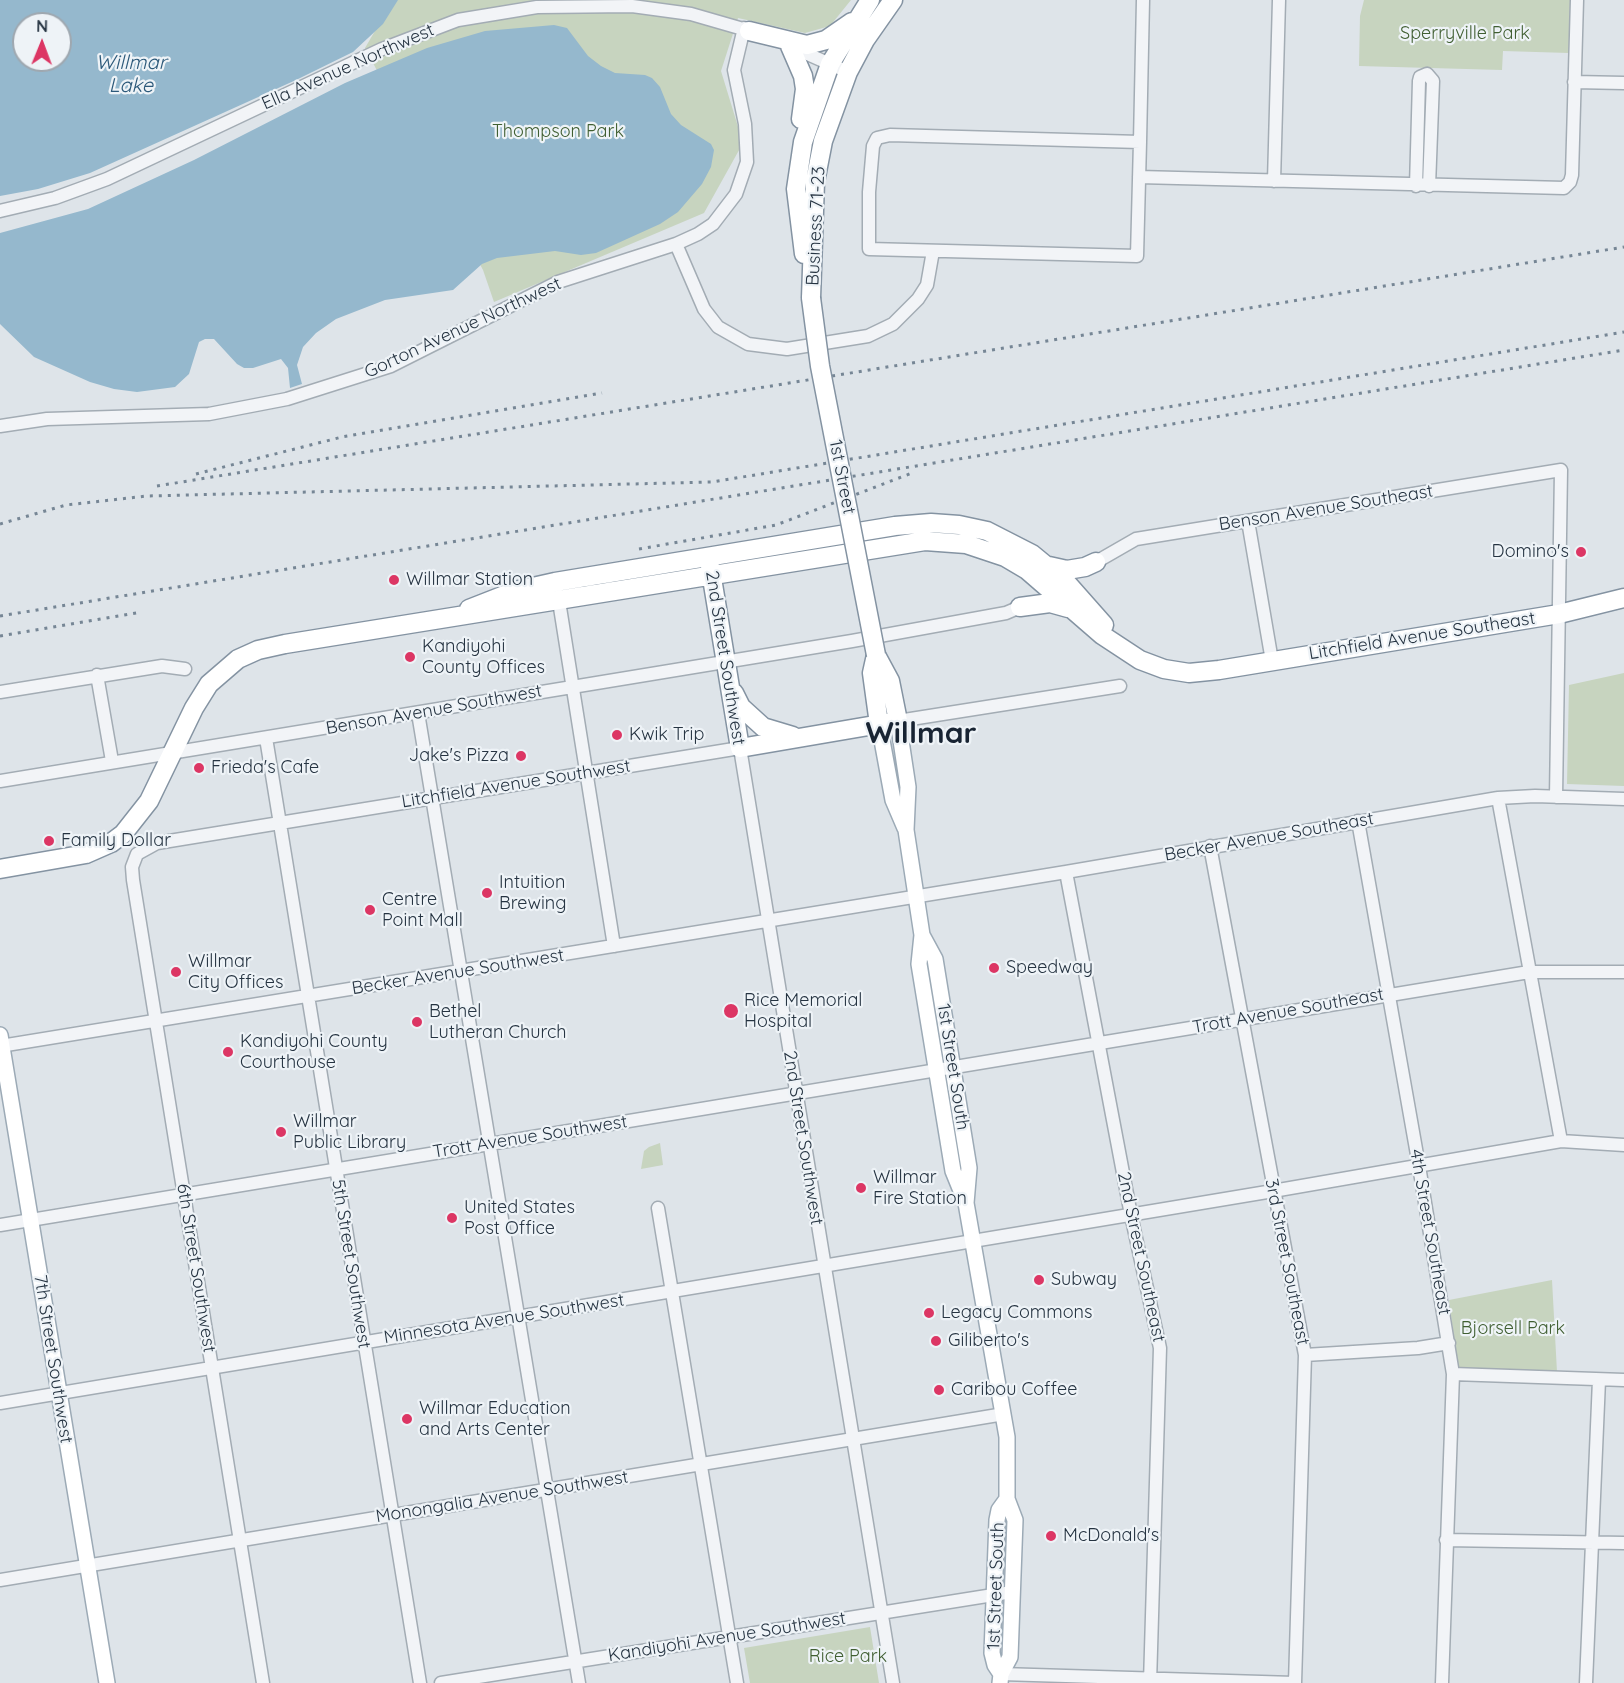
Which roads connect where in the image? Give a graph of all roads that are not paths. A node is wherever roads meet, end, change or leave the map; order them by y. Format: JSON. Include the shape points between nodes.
{"nodes":[{"id":1,"x":870,"y":0,"type":"edge"},
{"id":2,"x":893,"y":0,"type":"edge"},
{"id":3,"x":1143,"y":0,"type":"edge"},
{"id":4,"x":1279,"y":0,"type":"edge"},
{"id":5,"x":1577,"y":0,"type":"edge"},
{"id":6,"x":858,"y":17,"type":"junction"},
{"id":7,"x":747,"y":29,"type":"junction"},
{"id":8,"x":790,"y":46,"type":"junction"},
{"id":9,"x":830,"y":64,"type":"junction"},
{"id":10,"x":848,"y":72,"type":"junction"},
{"id":11,"x":1574,"y":82,"type":"junction"},
{"id":12,"x":1624,"y":83,"type":"edge"},
{"id":13,"x":1140,"y":142,"type":"junction"},
{"id":14,"x":1139,"y":177,"type":"junction"},
{"id":15,"x":1274,"y":181,"type":"junction"},
{"id":16,"x":1416,"y":186,"type":"junction"},
{"id":17,"x":1429,"y":186,"type":"junction"},
{"id":18,"x":796,"y":189,"type":"junction"},
{"id":19,"x":0,"y":211,"type":"edge"},
{"id":20,"x":676,"y":244,"type":"junction"},
{"id":21,"x":933,"y":251,"type":"junction"},
{"id":22,"x":811,"y":298,"type":"junction"},
{"id":23,"x":0,"y":426,"type":"edge"},
{"id":24,"x":1248,"y":521,"type":"junction"},
{"id":25,"x":709,"y":557,"type":"junction"},
{"id":26,"x":1096,"y":562,"type":"joint"},
{"id":27,"x":1046,"y":564,"type":"junction"},
{"id":28,"x":1027,"y":570,"type":"junction"},
{"id":29,"x":712,"y":576,"type":"junction"},
{"id":30,"x":555,"y":582,"type":"junction"},
{"id":31,"x":1624,"y":598,"type":"edge"},
{"id":32,"x":559,"y":601,"type":"junction"},
{"id":33,"x":1020,"y":607,"type":"junction"},
{"id":34,"x":1071,"y":609,"type":"junction"},
{"id":35,"x":1559,"y":614,"type":"junction"},
{"id":36,"x":440,"y":619,"type":"junction"},
{"id":37,"x":872,"y":647,"type":"junction"},
{"id":38,"x":1127,"y":651,"type":"junction"},
{"id":39,"x":1272,"y":661,"type":"junction"},
{"id":40,"x":727,"y":667,"type":"junction"},
{"id":41,"x":185,"y":669,"type":"dead end"},
{"id":42,"x":97,"y":675,"type":"junction"},
{"id":43,"x":1120,"y":686,"type":"dead end"},
{"id":44,"x":572,"y":687,"type":"junction"},
{"id":45,"x":0,"y":692,"type":"edge"},
{"id":46,"x":418,"y":713,"type":"junction"},
{"id":47,"x":898,"y":721,"type":"junction"},
{"id":48,"x":879,"y":724,"type":"junction"},
{"id":49,"x":810,"y":737,"type":"junction"},
{"id":50,"x":266,"y":738,"type":"junction"},
{"id":51,"x":740,"y":748,"type":"junction"},
{"id":52,"x":173,"y":752,"type":"junction"},
{"id":53,"x":112,"y":761,"type":"junction"},
{"id":54,"x":587,"y":773,"type":"junction"},
{"id":55,"x":0,"y":781,"type":"edge"},
{"id":56,"x":432,"y":797,"type":"junction"},
{"id":57,"x":1556,"y":797,"type":"junction"},
{"id":58,"x":1498,"y":798,"type":"junction"},
{"id":59,"x":1624,"y":799,"type":"edge"},
{"id":60,"x":1358,"y":821,"type":"junction"},
{"id":61,"x":279,"y":823,"type":"junction"},
{"id":62,"x":906,"y":830,"type":"junction"},
{"id":63,"x":1210,"y":846,"type":"junction"},
{"id":64,"x":137,"y":854,"type":"joint"},
{"id":65,"x":0,"y":869,"type":"edge"},
{"id":66,"x":1066,"y":872,"type":"junction"},
{"id":67,"x":915,"y":896,"type":"junction"},
{"id":68,"x":766,"y":920,"type":"junction"},
{"id":69,"x":922,"y":935,"type":"junction"},
{"id":70,"x":614,"y":946,"type":"junction"},
{"id":71,"x":461,"y":971,"type":"junction"},
{"id":72,"x":1529,"y":972,"type":"junction"},
{"id":73,"x":1624,"y":972,"type":"edge"},
{"id":74,"x":1387,"y":994,"type":"junction"},
{"id":75,"x":307,"y":997,"type":"junction"},
{"id":76,"x":1242,"y":1018,"type":"junction"},
{"id":77,"x":155,"y":1021,"type":"junction"},
{"id":78,"x":1,"y":1042,"type":"edge"},
{"id":79,"x":1098,"y":1043,"type":"junction"},
{"id":80,"x":953,"y":1069,"type":"junction"},
{"id":81,"x":936,"y":1072,"type":"junction"},
{"id":82,"x":795,"y":1093,"type":"junction"},
{"id":83,"x":1561,"y":1141,"type":"junction"},
{"id":84,"x":489,"y":1144,"type":"junction"},
{"id":85,"x":1624,"y":1145,"type":"edge"},
{"id":86,"x":1419,"y":1166,"type":"junction"},
{"id":87,"x":336,"y":1170,"type":"junction"},
{"id":88,"x":1273,"y":1191,"type":"junction"},
{"id":89,"x":183,"y":1194,"type":"junction"},
{"id":90,"x":966,"y":1203,"type":"junction"},
{"id":91,"x":658,"y":1208,"type":"dead end"},
{"id":92,"x":1131,"y":1215,"type":"junction"},
{"id":93,"x":31,"y":1220,"type":"junction"},
{"id":94,"x":0,"y":1225,"type":"edge"},
{"id":95,"x":972,"y":1240,"type":"junction"},
{"id":96,"x":824,"y":1266,"type":"junction"},
{"id":97,"x":672,"y":1291,"type":"junction"},
{"id":98,"x":518,"y":1316,"type":"junction"},
{"id":99,"x":363,"y":1342,"type":"junction"},
{"id":100,"x":1449,"y":1343,"type":"junction"},
{"id":101,"x":1305,"y":1355,"type":"junction"},
{"id":102,"x":212,"y":1367,"type":"junction"},
{"id":103,"x":1453,"y":1374,"type":"junction"},
{"id":104,"x":1599,"y":1380,"type":"junction"},
{"id":105,"x":1624,"y":1380,"type":"edge"},
{"id":106,"x":58,"y":1393,"type":"junction"},
{"id":107,"x":0,"y":1403,"type":"edge"},
{"id":108,"x":1004,"y":1414,"type":"junction"},
{"id":109,"x":852,"y":1440,"type":"junction"},
{"id":110,"x":701,"y":1465,"type":"junction"},
{"id":111,"x":546,"y":1490,"type":"junction"},
{"id":112,"x":1007,"y":1499,"type":"junction"},
{"id":113,"x":392,"y":1515,"type":"junction"},
{"id":114,"x":239,"y":1540,"type":"junction"},
{"id":115,"x":1446,"y":1540,"type":"junction"},
{"id":116,"x":1592,"y":1543,"type":"junction"},
{"id":117,"x":1624,"y":1543,"type":"edge"},
{"id":118,"x":88,"y":1566,"type":"junction"},
{"id":119,"x":0,"y":1580,"type":"edge"},
{"id":120,"x":1012,"y":1592,"type":"junction"},
{"id":121,"x":994,"y":1594,"type":"junction"},
{"id":122,"x":881,"y":1612,"type":"junction"},
{"id":123,"x":728,"y":1636,"type":"junction"},
{"id":124,"x":575,"y":1661,"type":"junction"},
{"id":125,"x":1000,"y":1679,"type":"edge"},
{"id":126,"x":1151,"y":1680,"type":"edge"},
{"id":127,"x":106,"y":1683,"type":"edge"},
{"id":128,"x":263,"y":1683,"type":"edge"},
{"id":129,"x":420,"y":1683,"type":"edge"},
{"id":130,"x":441,"y":1683,"type":"edge"},
{"id":131,"x":579,"y":1683,"type":"edge"},
{"id":132,"x":737,"y":1683,"type":"edge"},
{"id":133,"x":892,"y":1683,"type":"edge"},
{"id":134,"x":1294,"y":1683,"type":"edge"},
{"id":135,"x":1442,"y":1683,"type":"edge"},
{"id":136,"x":1586,"y":1683,"type":"edge"}],
"edges":[{"from":1,"to":6,"type":"highway","name":"Business 71-23"},
{"from":2,"to":10,"type":"highway","name":"Business 71-23"},
{"from":3,"to":13,"type":"street"},
{"from":4,"to":15,"type":"street"},
{"from":5,"to":11,"type":"street"},
{"from":6,"to":7,"type":"highway","via":[[816,44],[796,44]]},
{"from":6,"to":9,"type":"highway","name":"Business 71-23"},
{"from":7,"to":8,"type":"street","name":"Ella Avenue Northwest"},
{"from":7,"to":19,"type":"street","name":"Ella Avenue Northwest","via":[[672,11],[616,5],[537,7],[458,20],[382,49],[107,179],[55,198]]},
{"from":7,"to":20,"type":"street","name":"Gorton Avenue Northwest","via":[[734,70],[748,144],[742,178],[736,194],[713,224]]},
{"from":8,"to":9,"type":"street","name":"Ella Avenue Northwest"},
{"from":8,"to":18,"type":"highway","via":[[805,89]]},
{"from":9,"to":10,"type":"street","name":"Ella Avenue Northwest"},
{"from":9,"to":18,"type":"highway","name":"Business 71-23","via":[[803,142]]},
{"from":10,"to":22,"type":"highway","name":"Business 71-23","via":[[823,141],[815,182]]},
{"from":11,"to":12,"type":"street"},
{"from":11,"to":17,"type":"street","via":[[1572,175],[1564,188]]},
{"from":13,"to":14,"type":"street"},
{"from":13,"to":21,"type":"street","via":[[890,135],[877,138],[868,192],[869,249]]},
{"from":14,"to":15,"type":"street"},
{"from":14,"to":21,"type":"street","via":[[1137,256]]},
{"from":15,"to":16,"type":"street"},
{"from":16,"to":17,"type":"street"},
{"from":16,"to":17,"type":"street","via":[[1419,81],[1427,74],[1433,81]]},
{"from":18,"to":22,"type":"highway","name":"Business 71-23"},
{"from":20,"to":21,"type":"street","via":[[705,309],[718,327],[748,344],[780,349],[868,336],[893,324],[927,285]]},
{"from":20,"to":23,"type":"street","name":"Gorton Avenue Northwest","via":[[558,282],[392,366],[287,399],[209,414],[47,419]]},
{"from":22,"to":37,"type":"highway","name":"1st Street","bridge":true},
{"from":24,"to":26,"type":"street","name":"Benson Avenue Southeast","via":[[1136,539]]},
{"from":24,"to":35,"type":"street","name":"Benson Avenue Southeast","via":[[1561,470]]},
{"from":24,"to":39,"type":"street"},
{"from":25,"to":27,"type":"highway","via":[[915,524],[959,525],[987,531]]},
{"from":25,"to":29,"type":"highway","name":"2nd Street Southwest"},
{"from":25,"to":30,"type":"highway"},
{"from":26,"to":27,"type":"highway","via":[[1067,570]]},
{"from":27,"to":38,"type":"highway"},
{"from":28,"to":29,"type":"highway","name":"Litchfield Avenue Southeast","via":[[992,552],[953,542],[925,541]]},
{"from":28,"to":33,"type":"highway","via":[[1034,589]]},
{"from":28,"to":34,"type":"highway","name":"Litchfield Avenue Southeast"},
{"from":29,"to":32,"type":"highway","name":"Litchfield Avenue Southeast"},
{"from":29,"to":40,"type":"highway","name":"2nd Street Southwest"},
{"from":30,"to":32,"type":"street"},
{"from":30,"to":36,"type":"highway","via":[[515,591]]},
{"from":31,"to":35,"type":"highway","name":"Litchfield Avenue Southeast"},
{"from":32,"to":36,"type":"highway","name":"Litchfield Avenue Southeast"},
{"from":32,"to":44,"type":"street"},
{"from":33,"to":34,"type":"highway","via":[[1050,603]]},
{"from":33,"to":37,"type":"street"},
{"from":34,"to":38,"type":"highway","name":"Litchfield Avenue Southeast"},
{"from":35,"to":39,"type":"highway","name":"Litchfield Avenue Southeast"},
{"from":35,"to":57,"type":"street"},
{"from":36,"to":52,"type":"highway","via":[[285,644],[248,654],[209,684]]},
{"from":37,"to":40,"type":"street","name":"Benson Avenue Southwest"},
{"from":37,"to":47,"type":"highway","name":"1st Street","via":[[890,681]]},
{"from":37,"to":48,"type":"highway","name":"1st Street"},
{"from":38,"to":39,"type":"highway","name":"Litchfield Avenue Southeast","via":[[1151,666],[1189,673]]},
{"from":40,"to":44,"type":"street","name":"Benson Avenue Southwest"},
{"from":40,"to":49,"type":"highway","via":[[741,707],[756,722],[778,733]]},
{"from":40,"to":51,"type":"highway","name":"2nd Street Southwest"},
{"from":41,"to":42,"type":"street","via":[[171,665]]},
{"from":42,"to":45,"type":"street"},
{"from":42,"to":53,"type":"street"},
{"from":43,"to":47,"type":"street"},
{"from":44,"to":46,"type":"street","name":"Benson Avenue Southwest"},
{"from":44,"to":54,"type":"street"},
{"from":46,"to":50,"type":"street","name":"Benson Avenue Southwest"},
{"from":46,"to":56,"type":"street"},
{"from":47,"to":48,"type":"highway","name":"Litchfield Avenue Southwest"},
{"from":47,"to":62,"type":"main road","name":"1st Street South","via":[[908,787]]},
{"from":48,"to":49,"type":"highway","name":"Litchfield Avenue Southwest"},
{"from":48,"to":62,"type":"main road","name":"1st Street South","via":[[892,800]]},
{"from":49,"to":51,"type":"highway","name":"Litchfield Avenue Southwest"},
{"from":50,"to":52,"type":"street","name":"Benson Avenue Southwest"},
{"from":50,"to":61,"type":"street","name":"5th Street Southwest"},
{"from":51,"to":54,"type":"street","name":"Litchfield Avenue Southwest"},
{"from":51,"to":68,"type":"street","name":"2nd Street Southwest"},
{"from":52,"to":53,"type":"street","name":"Benson Avenue Southwest"},
{"from":52,"to":65,"type":"highway","via":[[149,801],[111,843],[72,858]]},
{"from":53,"to":55,"type":"street","name":"Benson Avenue Southwest"},
{"from":54,"to":56,"type":"street","name":"Litchfield Avenue Southwest"},
{"from":54,"to":70,"type":"street"},
{"from":56,"to":61,"type":"street","name":"Litchfield Avenue Southwest"},
{"from":56,"to":71,"type":"street"},
{"from":57,"to":58,"type":"street","name":"Becker Avenue Southeast"},
{"from":57,"to":59,"type":"street","name":"Becker Avenue Southeast"},
{"from":58,"to":60,"type":"street","name":"Becker Avenue Southeast"},
{"from":58,"to":72,"type":"street"},
{"from":60,"to":63,"type":"street","name":"Becker Avenue Southeast"},
{"from":60,"to":74,"type":"street","name":"4th Street Southeast"},
{"from":61,"to":64,"type":"street","name":"Litchfield Avenue Southwest","via":[[157,843]]},
{"from":61,"to":75,"type":"street","name":"5th Street Southwest"},
{"from":62,"to":67,"type":"main road","name":"1st Street South"},
{"from":63,"to":66,"type":"street","name":"Becker Avenue Southeast"},
{"from":63,"to":76,"type":"street","name":"3rd Street Southeast"},
{"from":64,"to":77,"type":"street","name":"6th Street Southwest","via":[[132,880]]},
{"from":66,"to":67,"type":"street","name":"Becker Avenue Southeast"},
{"from":66,"to":79,"type":"street","name":"2nd Street Southeast"},
{"from":67,"to":68,"type":"street","name":"Becker Avenue Southwest"},
{"from":67,"to":69,"type":"main road","name":"1st Street South"},
{"from":68,"to":70,"type":"street","name":"Becker Avenue Southwest"},
{"from":68,"to":82,"type":"street","name":"2nd Street Southwest"},
{"from":69,"to":80,"type":"main road","name":"1st Street South","via":[[935,959]]},
{"from":69,"to":81,"type":"main road","name":"1st Street South","via":[[919,964]]},
{"from":70,"to":71,"type":"street","name":"Becker Avenue Southwest"},
{"from":71,"to":75,"type":"street","name":"Becker Avenue Southwest"},
{"from":71,"to":84,"type":"street"},
{"from":72,"to":73,"type":"street","name":"Trott Avenue Southeast"},
{"from":72,"to":74,"type":"street","name":"Trott Avenue Southeast"},
{"from":72,"to":83,"type":"street"},
{"from":74,"to":76,"type":"street","name":"Trott Avenue Southeast"},
{"from":74,"to":86,"type":"street","name":"4th Street Southeast"},
{"from":75,"to":77,"type":"street","name":"Becker Avenue Southwest"},
{"from":75,"to":87,"type":"street","name":"5th Street Southwest"},
{"from":76,"to":79,"type":"street","name":"Trott Avenue Southeast"},
{"from":76,"to":88,"type":"street","name":"3rd Street Southeast"},
{"from":77,"to":78,"type":"street","name":"Becker Avenue Southwest"},
{"from":77,"to":89,"type":"street","name":"6th Street Southwest"},
{"from":78,"to":93,"type":"main road","name":"7th Street Southwest"},
{"from":79,"to":80,"type":"street","name":"Trott Avenue Southeast"},
{"from":79,"to":92,"type":"street","name":"2nd Street Southeast"},
{"from":80,"to":81,"type":"street","name":"Trott Avenue Southwest"},
{"from":80,"to":90,"type":"main road","name":"1st Street South","via":[[969,1168]]},
{"from":81,"to":82,"type":"street","name":"Trott Avenue Southwest"},
{"from":81,"to":90,"type":"main road","name":"1st Street South","via":[[953,1171]]},
{"from":82,"to":84,"type":"street","name":"Trott Avenue Southwest"},
{"from":82,"to":96,"type":"street","name":"2nd Street Southwest"},
{"from":83,"to":85,"type":"street","name":"Minnesota Avenue Southwest"},
{"from":83,"to":86,"type":"street","name":"Minnesota Avenue Southwest"},
{"from":84,"to":87,"type":"street","name":"Trott Avenue Southwest"},
{"from":84,"to":98,"type":"street"},
{"from":86,"to":88,"type":"street","name":"Minnesota Avenue Southwest"},
{"from":86,"to":100,"type":"street","name":"4th Street Southeast"},
{"from":87,"to":89,"type":"street","name":"Trott Avenue Southwest"},
{"from":87,"to":99,"type":"street","name":"5th Street Southwest"},
{"from":88,"to":92,"type":"street","name":"Minnesota Avenue Southwest"},
{"from":88,"to":101,"type":"street","name":"3rd Street Southeast"},
{"from":89,"to":93,"type":"street","name":"Trott Avenue Southwest"},
{"from":89,"to":102,"type":"street","name":"6th Street Southwest"},
{"from":90,"to":95,"type":"main road","name":"1st Street South"},
{"from":91,"to":97,"type":"street"},
{"from":92,"to":95,"type":"street","name":"Minnesota Avenue Southwest"},
{"from":92,"to":126,"type":"street","name":"2nd Street Southeast","via":[[1160,1348]]},
{"from":93,"to":94,"type":"street","name":"Trott Avenue Southwest"},
{"from":93,"to":106,"type":"main road","name":"7th Street Southwest"},
{"from":95,"to":96,"type":"street","name":"Minnesota Avenue Southwest"},
{"from":95,"to":108,"type":"main road","name":"1st Street South"},
{"from":96,"to":97,"type":"street","name":"Minnesota Avenue Southwest"},
{"from":96,"to":109,"type":"street","name":"2nd Street Southwest"},
{"from":97,"to":98,"type":"street","name":"Minnesota Avenue Southwest"},
{"from":97,"to":110,"type":"street"},
{"from":98,"to":99,"type":"street","name":"Minnesota Avenue Southwest"},
{"from":98,"to":111,"type":"street"},
{"from":99,"to":102,"type":"street","name":"Minnesota Avenue Southwest"},
{"from":99,"to":113,"type":"street","name":"5th Street Southwest"},
{"from":100,"to":101,"type":"street"},
{"from":100,"to":103,"type":"street","name":"4th Street Southeast"},
{"from":101,"to":134,"type":"street","name":"3rd Street Southeast"},
{"from":102,"to":106,"type":"street","name":"Minnesota Avenue Southwest"},
{"from":102,"to":114,"type":"street","name":"6th Street Southwest"},
{"from":103,"to":104,"type":"street"},
{"from":103,"to":115,"type":"street","name":"4th Street Southeast"},
{"from":104,"to":105,"type":"street"},
{"from":104,"to":116,"type":"street"},
{"from":106,"to":107,"type":"street","name":"Minnesota Avenue Southwest"},
{"from":106,"to":118,"type":"main road","name":"7th Street Southwest"},
{"from":108,"to":109,"type":"street","name":"Monongalia Avenue Southwest"},
{"from":108,"to":112,"type":"main road","name":"1st Street South"},
{"from":109,"to":110,"type":"street","name":"Monongalia Avenue Southwest"},
{"from":109,"to":122,"type":"street","name":"2nd Street Southwest"},
{"from":110,"to":111,"type":"street","name":"Monongalia Avenue Southwest"},
{"from":110,"to":123,"type":"street"},
{"from":111,"to":113,"type":"street","name":"Monongalia Avenue Southwest"},
{"from":111,"to":124,"type":"street"},
{"from":112,"to":120,"type":"main road","name":"1st Street South","via":[[1015,1520]]},
{"from":112,"to":121,"type":"main road","name":"1st Street South","via":[[997,1520]]},
{"from":113,"to":114,"type":"street","name":"Monongalia Avenue Southwest"},
{"from":113,"to":129,"type":"street","name":"5th Street Southwest"},
{"from":114,"to":118,"type":"street","name":"Monongalia Avenue Southwest"},
{"from":114,"to":128,"type":"street","name":"6th Street Southwest"},
{"from":115,"to":116,"type":"street"},
{"from":115,"to":135,"type":"street","name":"4th Street Southeast"},
{"from":116,"to":117,"type":"street"},
{"from":116,"to":136,"type":"street"},
{"from":118,"to":119,"type":"street","name":"Monongalia Avenue Southwest"},
{"from":118,"to":127,"type":"main road","name":"7th Street Southwest"},
{"from":120,"to":121,"type":"street","name":"Kandiyohi Avenue Southwest"},
{"from":120,"to":125,"type":"main road","name":"1st Street South","via":[[1010,1657]]},
{"from":121,"to":122,"type":"street","name":"Kandiyohi Avenue Southwest"},
{"from":121,"to":125,"type":"main road","name":"1st Street South","via":[[992,1653]]},
{"from":122,"to":123,"type":"street","name":"Kandiyohi Avenue Southwest"},
{"from":122,"to":133,"type":"street","name":"2nd Street Southwest"},
{"from":123,"to":124,"type":"street","name":"Kandiyohi Avenue Southwest"},
{"from":123,"to":132,"type":"street"},
{"from":124,"to":130,"type":"street","name":"Kandiyohi Avenue Southwest"},
{"from":124,"to":131,"type":"street"},
{"from":125,"to":126,"type":"street"},
{"from":126,"to":134,"type":"street"}]}
